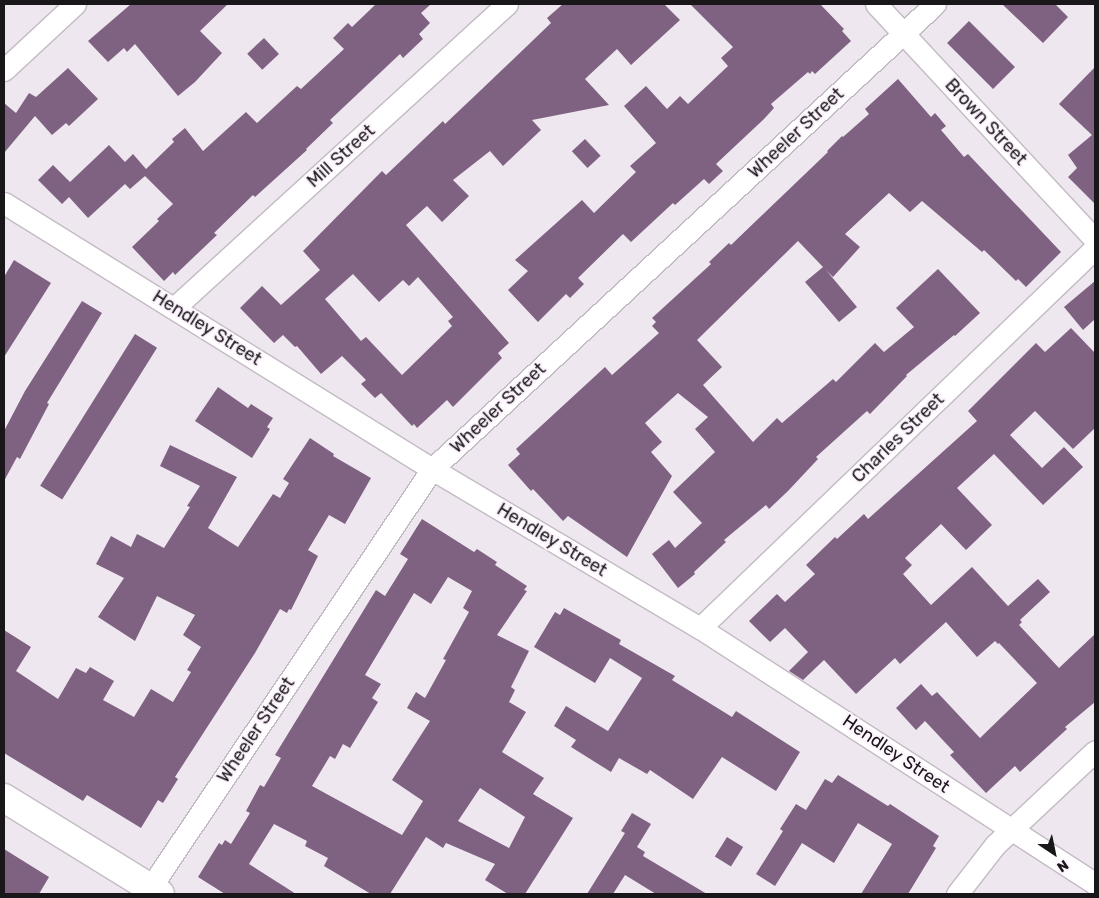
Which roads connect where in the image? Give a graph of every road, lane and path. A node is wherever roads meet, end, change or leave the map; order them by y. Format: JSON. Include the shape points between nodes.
{"nodes":[{"id":1,"x":75,"y":4,"type":"edge"},
{"id":2,"x":507,"y":4,"type":"edge"},
{"id":3,"x":876,"y":4,"type":"edge"},
{"id":4,"x":935,"y":4,"type":"edge"},
{"id":5,"x":904,"y":33,"type":"junction"},
{"id":6,"x":4,"y":70,"type":"edge"},
{"id":7,"x":4,"y":203,"type":"edge"},
{"id":8,"x":1095,"y":240,"type":"edge"},
{"id":9,"x":1095,"y":248,"type":"edge"},
{"id":10,"x":174,"y":308,"type":"junction"},
{"id":11,"x":432,"y":469,"type":"junction"},
{"id":12,"x":700,"y":628,"type":"junction"},
{"id":13,"x":1095,"y":751,"type":"edge"},
{"id":14,"x":4,"y":798,"type":"edge"},
{"id":15,"x":1011,"y":830,"type":"junction"},
{"id":16,"x":1095,"y":884,"type":"edge"},
{"id":17,"x":155,"y":891,"type":"edge"},
{"id":18,"x":957,"y":894,"type":"edge"}],
"edges":[{"from":1,"to":6,"type":"street"},
{"from":2,"to":10,"type":"street","name":"Mill Street"},
{"from":3,"to":5,"type":"street","name":"Brown Street"},
{"from":4,"to":5,"type":"street","name":"Wheeler Street"},
{"from":5,"to":8,"type":"street","name":"Brown Street"},
{"from":5,"to":11,"type":"street","name":"Wheeler Street"},
{"from":7,"to":10,"type":"street","name":"Hendley Street"},
{"from":9,"to":12,"type":"street","name":"Charles Street"},
{"from":10,"to":11,"type":"street","name":"Hendley Street"},
{"from":11,"to":12,"type":"street","name":"Hendley Street"},
{"from":11,"to":17,"type":"street","name":"Wheeler Street"},
{"from":12,"to":15,"type":"street","name":"Hendley Street"},
{"from":13,"to":15,"type":"street"},
{"from":14,"to":17,"type":"street"},
{"from":15,"to":16,"type":"street","name":"Hendley Street"},
{"from":15,"to":18,"type":"street","via":[[994,845]]}]}
